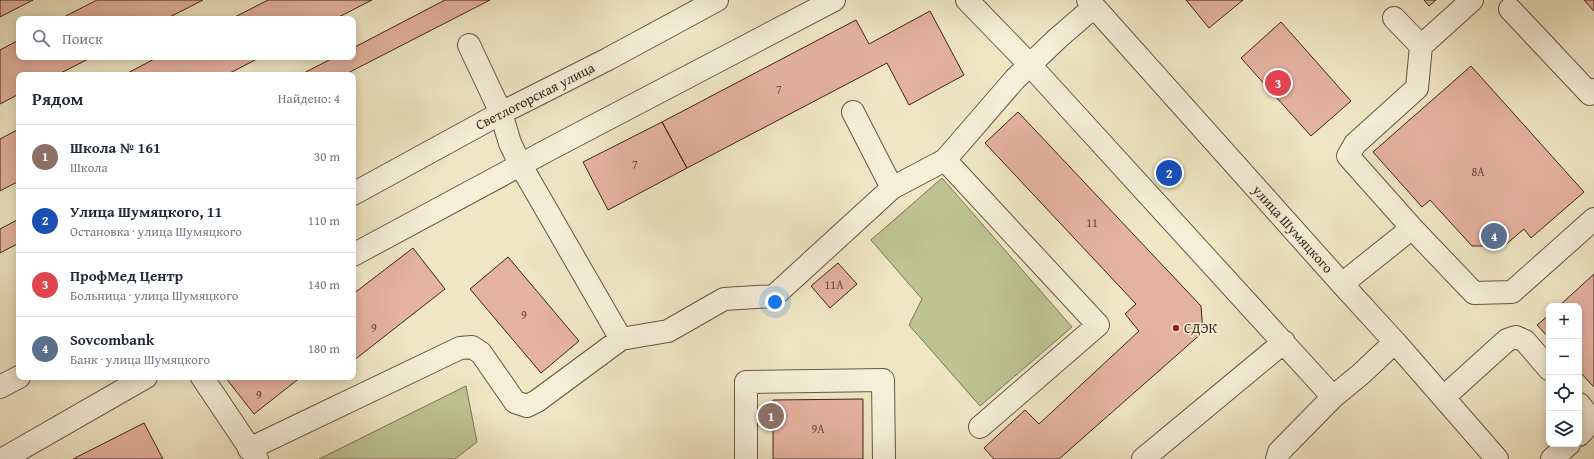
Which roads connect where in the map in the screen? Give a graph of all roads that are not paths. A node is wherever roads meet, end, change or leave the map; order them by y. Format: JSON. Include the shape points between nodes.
{"nodes":[{"id":1,"x":718,"y":0,"type":"edge"},
{"id":2,"x":834,"y":0,"type":"edge"},
{"id":3,"x":967,"y":0,"type":"edge"},
{"id":4,"x":1472,"y":0,"type":"edge"},
{"id":5,"x":1091,"y":3,"type":"edge"},
{"id":6,"x":1510,"y":9,"type":"dead end"},
{"id":7,"x":1394,"y":18,"type":"dead end"},
{"id":8,"x":469,"y":45,"type":"dead end"},
{"id":9,"x":1421,"y":46,"type":"junction"},
{"id":10,"x":1030,"y":65,"type":"junction"},
{"id":11,"x":1594,"y":90,"type":"edge"},
{"id":12,"x":853,"y":112,"type":"dead end"},
{"id":13,"x":501,"y":113,"type":"junction"},
{"id":14,"x":945,"y":160,"type":"junction"},
{"id":15,"x":520,"y":164,"type":"junction"},
{"id":16,"x":892,"y":188,"type":"junction"},
{"id":17,"x":356,"y":192,"type":"edge"},
{"id":18,"x":1594,"y":219,"type":"edge"},
{"id":19,"x":1412,"y":228,"type":"junction"},
{"id":20,"x":356,"y":253,"type":"edge"},
{"id":21,"x":1342,"y":284,"type":"junction"},
{"id":22,"x":622,"y":338,"type":"junction"},
{"id":23,"x":1284,"y":342,"type":"junction"},
{"id":24,"x":1395,"y":342,"type":"junction"},
{"id":25,"x":1546,"y":366,"type":"edge"},
{"id":26,"x":16,"y":379,"type":"edge"},
{"id":27,"x":141,"y":380,"type":"edge"},
{"id":28,"x":204,"y":380,"type":"edge"},
{"id":29,"x":0,"y":387,"type":"edge"},
{"id":30,"x":1333,"y":397,"type":"junction"},
{"id":31,"x":1444,"y":397,"type":"junction"},
{"id":32,"x":1582,"y":407,"type":"edge"},
{"id":33,"x":980,"y":427,"type":"dead end"},
{"id":34,"x":1582,"y":432,"type":"edge"},
{"id":35,"x":1566,"y":447,"type":"edge"},
{"id":36,"x":253,"y":454,"type":"edge"},
{"id":37,"x":3,"y":459,"type":"edge"},
{"id":38,"x":746,"y":459,"type":"edge"},
{"id":39,"x":884,"y":459,"type":"edge"},
{"id":40,"x":1143,"y":459,"type":"edge"},
{"id":41,"x":1277,"y":459,"type":"edge"},
{"id":42,"x":1497,"y":459,"type":"edge"},
{"id":43,"x":1552,"y":459,"type":"edge"}],
"edges":[{"from":1,"to":13,"type":"street","name":"Светлогорская улица"},
{"from":2,"to":15,"type":"street"},
{"from":3,"to":10,"type":"street"},
{"from":4,"to":9,"type":"street"},
{"from":5,"to":10,"type":"street"},
{"from":5,"to":21,"type":"street","name":"улица Шумяцкого"},
{"from":6,"to":11,"type":"street","via":[[1590,94]]},
{"from":7,"to":9,"type":"street"},
{"from":8,"to":13,"type":"street"},
{"from":9,"to":19,"type":"street","via":[[1417,88],[1355,144],[1348,156]]},
{"from":10,"to":14,"type":"street"},
{"from":10,"to":23,"type":"street"},
{"from":12,"to":16,"type":"street"},
{"from":13,"to":15,"type":"street","via":[[510,144]]},
{"from":13,"to":17,"type":"street","name":"Светлогорская улица"},
{"from":14,"to":16,"type":"street"},
{"from":14,"to":33,"type":"street","via":[[1098,325]]},
{"from":15,"to":20,"type":"street"},
{"from":15,"to":22,"type":"street"},
{"from":16,"to":22,"type":"street","via":[[774,296],[724,299],[668,331]]},
{"from":18,"to":19,"type":"street","via":[[1512,292],[1474,293]]},
{"from":19,"to":21,"type":"street"},
{"from":21,"to":24,"type":"street","name":"улица Шумяцкого"},
{"from":22,"to":36,"type":"street","via":[[537,401],[526,406],[515,402],[481,353],[472,347],[460,348]]},
{"from":23,"to":30,"type":"street"},
{"from":23,"to":40,"type":"street"},
{"from":24,"to":30,"type":"street"},
{"from":24,"to":31,"type":"street","name":"улица Шумяцкого"},
{"from":25,"to":31,"type":"street","via":[[1525,341],[1516,337],[1507,340]]},
{"from":26,"to":29,"type":"street"},
{"from":27,"to":37,"type":"street"},
{"from":28,"to":36,"type":"street"},
{"from":30,"to":41,"type":"street","via":[[1279,452]]},
{"from":31,"to":42,"type":"street","name":"улица Шумяцкого"},
{"from":32,"to":34,"type":"street","via":[[1589,421]]},
{"from":35,"to":43,"type":"street"},
{"from":38,"to":39,"type":"street","via":[[746,382],[883,380]]}]}
